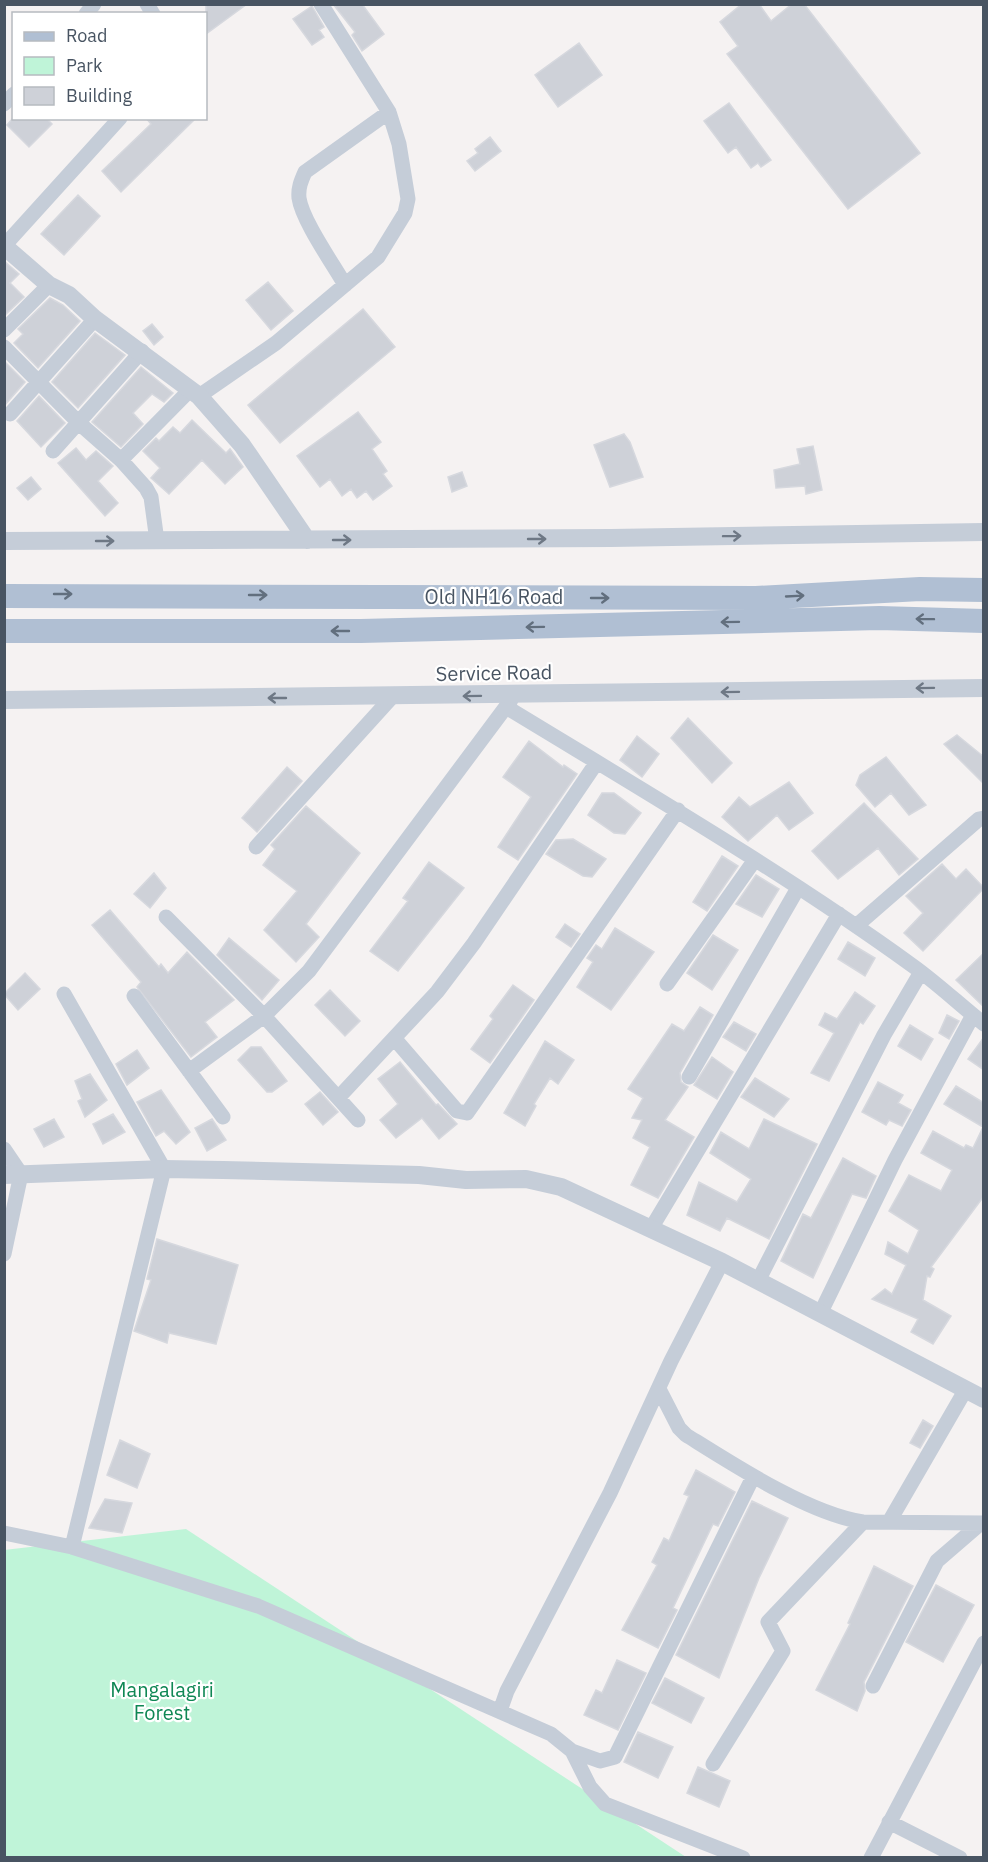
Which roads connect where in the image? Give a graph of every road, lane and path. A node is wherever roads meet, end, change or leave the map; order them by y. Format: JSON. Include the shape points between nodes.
{"nodes":[{"id":1,"x":321,"y":4,"type":"edge"},
{"id":2,"x":389,"y":112,"type":"junction"},
{"id":3,"x":118,"y":120,"type":"edge"},
{"id":4,"x":4,"y":246,"type":"edge"},
{"id":5,"x":49,"y":285,"type":"junction"},
{"id":6,"x":345,"y":285,"type":"junction"},
{"id":7,"x":95,"y":319,"type":"junction"},
{"id":8,"x":4,"y":330,"type":"edge"},
{"id":9,"x":4,"y":347,"type":"edge"},
{"id":10,"x":142,"y":351,"type":"junction"},
{"id":11,"x":39,"y":382,"type":"junction"},
{"id":12,"x":194,"y":394,"type":"junction"},
{"id":13,"x":10,"y":414,"type":"dead end"},
{"id":14,"x":79,"y":423,"type":"junction"},
{"id":15,"x":53,"y":451,"type":"dead end"},
{"id":16,"x":121,"y":460,"type":"junction"},
{"id":17,"x":984,"y":532,"type":"edge"},
{"id":18,"x":307,"y":540,"type":"junction"},
{"id":19,"x":157,"y":541,"type":"junction"},
{"id":20,"x":4,"y":542,"type":"edge"},
{"id":21,"x":984,"y":590,"type":"edge"},
{"id":22,"x":4,"y":596,"type":"edge"},
{"id":23,"x":984,"y":621,"type":"edge"},
{"id":24,"x":4,"y":631,"type":"edge"},
{"id":25,"x":984,"y":688,"type":"edge"},
{"id":26,"x":392,"y":697,"type":"junction"},
{"id":27,"x":4,"y":700,"type":"edge"},
{"id":28,"x":511,"y":701,"type":"junction"},
{"id":29,"x":597,"y":762,"type":"junction"},
{"id":30,"x":678,"y":810,"type":"junction"},
{"id":31,"x":984,"y":818,"type":"edge"},
{"id":32,"x":256,"y":847,"type":"dead end"},
{"id":33,"x":754,"y":861,"type":"junction"},
{"id":34,"x":798,"y":888,"type":"junction"},
{"id":35,"x":838,"y":914,"type":"junction"},
{"id":36,"x":166,"y":917,"type":"dead end"},
{"id":37,"x":856,"y":926,"type":"junction"},
{"id":38,"x":921,"y":972,"type":"junction"},
{"id":39,"x":667,"y":984,"type":"dead end"},
{"id":40,"x":64,"y":994,"type":"dead end"},
{"id":41,"x":134,"y":996,"type":"dead end"},
{"id":42,"x":264,"y":1016,"type":"junction"},
{"id":43,"x":978,"y":1019,"type":"edge"},
{"id":44,"x":394,"y":1038,"type":"junction"},
{"id":45,"x":189,"y":1071,"type":"junction"},
{"id":46,"x":689,"y":1077,"type":"dead end"},
{"id":47,"x":339,"y":1097,"type":"junction"},
{"id":48,"x":223,"y":1117,"type":"dead end"},
{"id":49,"x":358,"y":1120,"type":"dead end"},
{"id":50,"x":4,"y":1149,"type":"edge"},
{"id":51,"x":165,"y":1169,"type":"junction"},
{"id":52,"x":13,"y":1175,"type":"edge"},
{"id":53,"x":652,"y":1227,"type":"junction"},
{"id":54,"x":4,"y":1254,"type":"edge"},
{"id":55,"x":722,"y":1262,"type":"junction"},
{"id":56,"x":758,"y":1281,"type":"junction"},
{"id":57,"x":821,"y":1312,"type":"junction"},
{"id":58,"x":659,"y":1389,"type":"junction"},
{"id":59,"x":978,"y":1393,"type":"edge"},
{"id":60,"x":753,"y":1476,"type":"junction"},
{"id":61,"x":862,"y":1522,"type":"junction"},
{"id":62,"x":889,"y":1522,"type":"junction"},
{"id":63,"x":982,"y":1523,"type":"edge"},
{"id":64,"x":4,"y":1533,"type":"edge"},
{"id":65,"x":72,"y":1547,"type":"junction"},
{"id":66,"x":984,"y":1643,"type":"edge"},
{"id":67,"x":873,"y":1686,"type":"dead end"},
{"id":68,"x":500,"y":1711,"type":"junction"},
{"id":69,"x":572,"y":1751,"type":"junction"},
{"id":70,"x":713,"y":1764,"type":"dead end"},
{"id":71,"x":889,"y":1822,"type":"junction"},
{"id":72,"x":743,"y":1857,"type":"edge"},
{"id":73,"x":871,"y":1857,"type":"edge"},
{"id":74,"x":960,"y":1857,"type":"edge"}],
"edges":[{"from":1,"to":2,"type":"street"},
{"from":2,"to":6,"type":"street","via":[[408,199],[405,213],[378,257]]},
{"from":2,"to":6,"type":"street","via":[[305,171],[299,184],[304,214]]},
{"from":3,"to":4,"type":"street"},
{"from":4,"to":5,"type":"street"},
{"from":5,"to":7,"type":"street","via":[[69,295]]},
{"from":5,"to":8,"type":"street"},
{"from":6,"to":12,"type":"street","via":[[276,343]]},
{"from":7,"to":10,"type":"street"},
{"from":7,"to":11,"type":"street"},
{"from":9,"to":11,"type":"street"},
{"from":10,"to":12,"type":"street"},
{"from":10,"to":14,"type":"street"},
{"from":11,"to":13,"type":"street"},
{"from":11,"to":14,"type":"street"},
{"from":12,"to":16,"type":"street"},
{"from":12,"to":18,"type":"street","via":[[242,445]]},
{"from":14,"to":15,"type":"street"},
{"from":14,"to":16,"type":"street"},
{"from":16,"to":19,"type":"street","via":[[151,497]]},
{"from":18,"to":17,"type":"street","one_way":true},
{"from":18,"to":19,"type":"street"},
{"from":20,"to":19,"type":"street","one_way":true},
{"from":22,"to":21,"type":"main road","name":"Old NH16 Road","one_way":true,"via":[[756,598],[920,589]]},
{"from":23,"to":24,"type":"main road","name":"Old NH16 Road","one_way":true,"via":[[879,618],[361,631]]},
{"from":25,"to":28,"type":"street","name":"Service Road","one_way":true},
{"from":26,"to":27,"type":"street","name":"Service Road","one_way":true},
{"from":28,"to":26,"type":"street","name":"Service Road","one_way":true},
{"from":26,"to":32,"type":"street"},
{"from":28,"to":29,"type":"street"},
{"from":28,"to":42,"type":"street","via":[[309,971]]},
{"from":29,"to":30,"type":"street"},
{"from":29,"to":44,"type":"street","via":[[474,943],[437,992]]},
{"from":30,"to":33,"type":"street"},
{"from":30,"to":44,"type":"street","via":[[467,1113],[457,1111]]},
{"from":31,"to":37,"type":"street"},
{"from":33,"to":34,"type":"street"},
{"from":33,"to":39,"type":"street"},
{"from":34,"to":35,"type":"street"},
{"from":34,"to":46,"type":"street"},
{"from":35,"to":37,"type":"street"},
{"from":35,"to":53,"type":"street"},
{"from":36,"to":42,"type":"street"},
{"from":37,"to":38,"type":"street"},
{"from":38,"to":43,"type":"street"},
{"from":38,"to":56,"type":"street","via":[[884,1035]]},
{"from":40,"to":51,"type":"street"},
{"from":41,"to":45,"type":"street"},
{"from":42,"to":45,"type":"street"},
{"from":42,"to":47,"type":"street"},
{"from":43,"to":57,"type":"street","via":[[895,1160]]},
{"from":44,"to":47,"type":"street"},
{"from":45,"to":48,"type":"street"},
{"from":47,"to":49,"type":"street"},
{"from":50,"to":52,"type":"street"},
{"from":51,"to":52,"type":"street"},
{"from":51,"to":53,"type":"street","via":[[526,1179],[561,1187]]},
{"from":51,"to":65,"type":"street"},
{"from":52,"to":54,"type":"street"},
{"from":53,"to":55,"type":"street"},
{"from":55,"to":56,"type":"street"},
{"from":55,"to":58,"type":"street"},
{"from":56,"to":57,"type":"street"},
{"from":57,"to":59,"type":"street"},
{"from":58,"to":60,"type":"street","via":[[686,1436]]},
{"from":58,"to":68,"type":"street"},
{"from":59,"to":62,"type":"street"},
{"from":60,"to":61,"type":"street","via":[[843,1519]]},
{"from":60,"to":69,"type":"street","via":[[615,1757],[600,1761]]},
{"from":61,"to":62,"type":"street"},
{"from":61,"to":70,"type":"street","via":[[768,1622],[783,1651]]},
{"from":62,"to":63,"type":"street"},
{"from":63,"to":67,"type":"street","via":[[937,1561]]},
{"from":64,"to":65,"type":"street"},
{"from":65,"to":68,"type":"street","via":[[258,1606]]},
{"from":66,"to":71,"type":"street"},
{"from":68,"to":69,"type":"street","via":[[551,1734]]},
{"from":69,"to":72,"type":"street","via":[[590,1787],[605,1804]]},
{"from":71,"to":73,"type":"street"},
{"from":71,"to":74,"type":"street"}]}
